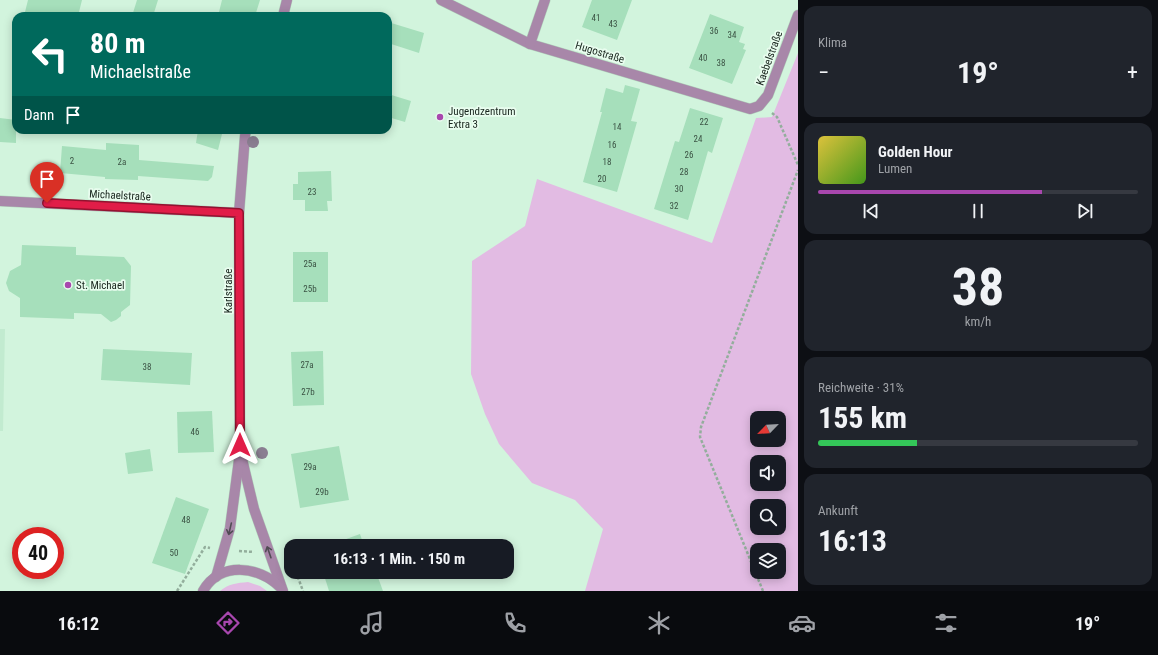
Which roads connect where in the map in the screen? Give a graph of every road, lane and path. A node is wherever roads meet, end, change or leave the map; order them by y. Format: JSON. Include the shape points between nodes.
{"nodes":[{"id":1,"x":287,"y":0,"type":"edge"},
{"id":2,"x":441,"y":0,"type":"edge"},
{"id":3,"x":545,"y":0,"type":"edge"},
{"id":4,"x":284,"y":12,"type":"edge"},
{"id":5,"x":798,"y":15,"type":"edge"},
{"id":6,"x":530,"y":44,"type":"junction"},
{"id":7,"x":760,"y":104,"type":"junction"},
{"id":8,"x":245,"y":134,"type":"edge"},
{"id":9,"x":798,"y":165,"type":"edge"},
{"id":10,"x":798,"y":170,"type":"edge"},
{"id":11,"x":0,"y":201,"type":"edge"},
{"id":12,"x":239,"y":213,"type":"junction"},
{"id":13,"x":240,"y":452,"type":"junction"},
{"id":14,"x":216,"y":577,"type":"junction"},
{"id":15,"x":299,"y":579,"type":"edge"},
{"id":16,"x":282,"y":590,"type":"edge"},
{"id":17,"x":203,"y":591,"type":"edge"},
{"id":18,"x":303,"y":591,"type":"edge"},
{"id":19,"x":763,"y":591,"type":"edge"}],
"edges":[{"from":1,"to":4,"type":"street"},
{"from":2,"to":6,"type":"street","name":"Hugostraße"},
{"from":3,"to":6,"type":"street"},
{"from":5,"to":7,"type":"street","name":"Kaebelstraße","via":[[768,95]]},
{"from":6,"to":7,"type":"street","name":"Hugostraße","via":[[750,109]]},
{"from":7,"to":9,"type":"path","via":[[777,117]]},
{"from":8,"to":12,"type":"street","name":"Karlstraße"},
{"from":10,"to":19,"type":"path","via":[[701,427],[700,437]]},
{"from":11,"to":12,"type":"street","name":"Michaelstraße"},
{"from":12,"to":13,"type":"street","name":"Karlstraße"},
{"from":13,"to":14,"type":"street","name":"Karlstraße","one_way":true,"via":[[230,528]]},
{"from":16,"to":13,"type":"street","name":"Karlstraße","one_way":true,"via":[[254,509]]},
{"from":14,"to":16,"type":"street","name":"Karlstraße","via":[[244,569],[271,578]]},
{"from":14,"to":17,"type":"street","name":"Karlstraße"},
{"from":15,"to":18,"type":"path"}]}
